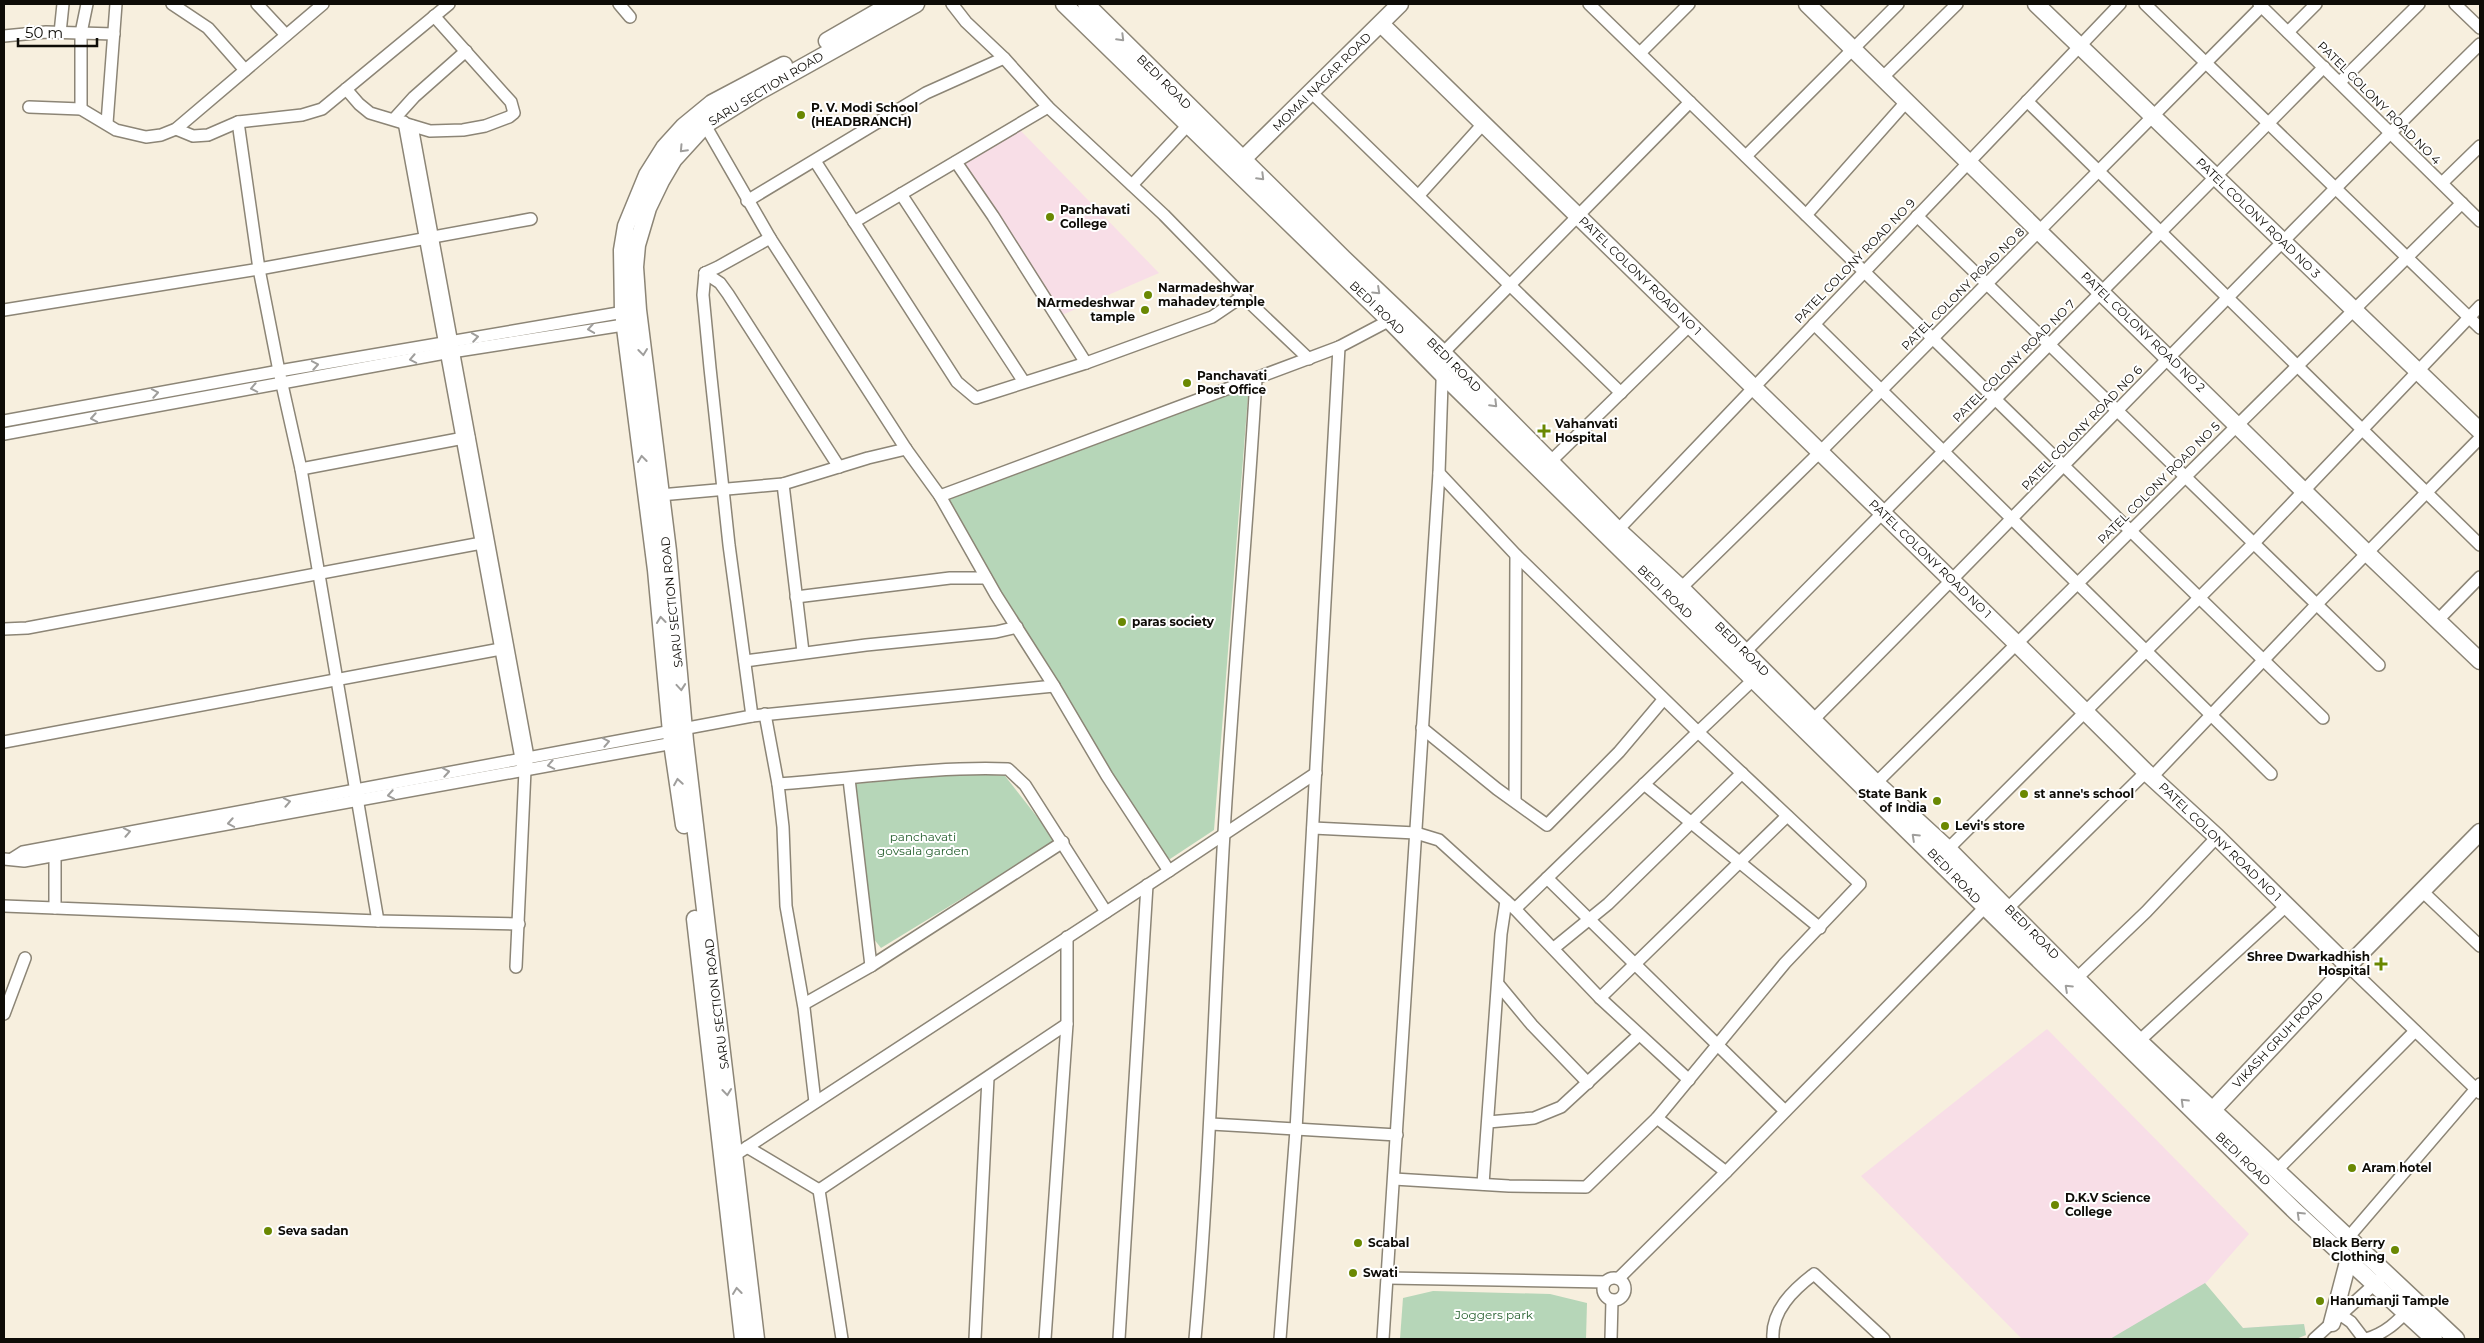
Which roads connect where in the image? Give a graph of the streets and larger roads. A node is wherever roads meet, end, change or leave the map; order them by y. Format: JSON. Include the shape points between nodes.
{"nodes":[{"id":1,"x":63,"y":4,"type":"edge"},
{"id":2,"x":87,"y":4,"type":"edge"},
{"id":3,"x":116,"y":4,"type":"edge"},
{"id":4,"x":172,"y":4,"type":"edge"},
{"id":5,"x":257,"y":4,"type":"edge"},
{"id":6,"x":323,"y":4,"type":"edge"},
{"id":7,"x":449,"y":4,"type":"edge"},
{"id":8,"x":619,"y":4,"type":"edge"},
{"id":9,"x":891,"y":4,"type":"edge"},
{"id":10,"x":916,"y":4,"type":"edge"},
{"id":11,"x":952,"y":4,"type":"edge"},
{"id":12,"x":1064,"y":4,"type":"edge"},
{"id":13,"x":1400,"y":4,"type":"edge"},
{"id":14,"x":1589,"y":4,"type":"edge"},
{"id":15,"x":1690,"y":4,"type":"edge"},
{"id":16,"x":1807,"y":4,"type":"edge"},
{"id":17,"x":1898,"y":4,"type":"edge"},
{"id":18,"x":1957,"y":4,"type":"edge"},
{"id":19,"x":2036,"y":4,"type":"edge"},
{"id":20,"x":2120,"y":4,"type":"edge"},
{"id":21,"x":2145,"y":4,"type":"edge"},
{"id":22,"x":2316,"y":4,"type":"edge"},
{"id":23,"x":2419,"y":4,"type":"edge"},
{"id":24,"x":2455,"y":4,"type":"edge"},
{"id":25,"x":2260,"y":5,"type":"edge"},
{"id":26,"x":1095,"y":7,"type":"edge"},
{"id":27,"x":434,"y":16,"type":"junction"},
{"id":28,"x":630,"y":17,"type":"dead end"},
{"id":29,"x":1381,"y":24,"type":"junction"},
{"id":30,"x":2480,"y":28,"type":"edge"},
{"id":31,"x":2288,"y":32,"type":"junction"},
{"id":32,"x":60,"y":33,"type":"junction"},
{"id":33,"x":81,"y":33,"type":"junction"},
{"id":34,"x":114,"y":34,"type":"junction"},
{"id":35,"x":286,"y":35,"type":"junction"},
{"id":36,"x":4,"y":36,"type":"edge"},
{"id":37,"x":2480,"y":44,"type":"edge"},
{"id":38,"x":2080,"y":46,"type":"junction"},
{"id":39,"x":1853,"y":48,"type":"junction"},
{"id":40,"x":466,"y":51,"type":"junction"},
{"id":41,"x":1640,"y":52,"type":"junction"},
{"id":42,"x":1004,"y":58,"type":"junction"},
{"id":43,"x":2206,"y":62,"type":"junction"},
{"id":44,"x":2324,"y":68,"type":"junction"},
{"id":45,"x":245,"y":70,"type":"junction"},
{"id":46,"x":1883,"y":77,"type":"junction"},
{"id":47,"x":2340,"y":82,"type":"junction"},
{"id":48,"x":346,"y":89,"type":"junction"},
{"id":49,"x":1311,"y":92,"type":"junction"},
{"id":50,"x":1907,"y":101,"type":"junction"},
{"id":51,"x":2027,"y":101,"type":"junction"},
{"id":52,"x":1690,"y":102,"type":"junction"},
{"id":53,"x":29,"y":107,"type":"dead end"},
{"id":54,"x":1048,"y":107,"type":"junction"},
{"id":55,"x":514,"y":108,"type":"junction"},
{"id":56,"x":80,"y":109,"type":"junction"},
{"id":57,"x":2153,"y":116,"type":"junction"},
{"id":58,"x":521,"y":120,"type":"dead end"},
{"id":59,"x":238,"y":122,"type":"junction"},
{"id":60,"x":404,"y":122,"type":"junction"},
{"id":61,"x":2270,"y":122,"type":"junction"},
{"id":62,"x":107,"y":123,"type":"junction"},
{"id":63,"x":1483,"y":124,"type":"junction"},
{"id":64,"x":705,"y":126,"type":"junction"},
{"id":65,"x":1187,"y":126,"type":"junction"},
{"id":66,"x":176,"y":129,"type":"junction"},
{"id":67,"x":2390,"y":133,"type":"junction"},
{"id":68,"x":2480,"y":146,"type":"edge"},
{"id":69,"x":1746,"y":156,"type":"junction"},
{"id":70,"x":1243,"y":159,"type":"junction"},
{"id":71,"x":815,"y":161,"type":"junction"},
{"id":72,"x":956,"y":162,"type":"junction"},
{"id":73,"x":1968,"y":162,"type":"junction"},
{"id":74,"x":2098,"y":172,"type":"junction"},
{"id":75,"x":2216,"y":177,"type":"junction"},
{"id":76,"x":2442,"y":184,"type":"junction"},
{"id":77,"x":1132,"y":185,"type":"junction"},
{"id":78,"x":2336,"y":186,"type":"junction"},
{"id":79,"x":901,"y":194,"type":"junction"},
{"id":80,"x":1419,"y":195,"type":"junction"},
{"id":81,"x":747,"y":200,"type":"junction"},
{"id":82,"x":2462,"y":203,"type":"junction"},
{"id":83,"x":2475,"y":210,"type":"edge"},
{"id":84,"x":1806,"y":215,"type":"junction"},
{"id":85,"x":1917,"y":216,"type":"junction"},
{"id":86,"x":1579,"y":217,"type":"junction"},
{"id":87,"x":531,"y":219,"type":"dead end"},
{"id":88,"x":2480,"y":221,"type":"edge"},
{"id":89,"x":854,"y":222,"type":"junction"},
{"id":90,"x":2039,"y":231,"type":"junction"},
{"id":91,"x":2161,"y":232,"type":"junction"},
{"id":92,"x":770,"y":238,"type":"junction"},
{"id":93,"x":429,"y":239,"type":"junction"},
{"id":94,"x":2283,"y":242,"type":"junction"},
{"id":95,"x":2407,"y":257,"type":"junction"},
{"id":96,"x":259,"y":268,"type":"junction"},
{"id":97,"x":1864,"y":272,"type":"junction"},
{"id":98,"x":705,"y":273,"type":"junction"},
{"id":99,"x":1986,"y":284,"type":"junction"},
{"id":100,"x":1510,"y":285,"type":"junction"},
{"id":101,"x":2102,"y":292,"type":"junction"},
{"id":102,"x":1243,"y":296,"type":"junction"},
{"id":103,"x":2228,"y":298,"type":"junction"},
{"id":104,"x":2480,"y":306,"type":"edge"},
{"id":105,"x":4,"y":310,"type":"edge"},
{"id":106,"x":2354,"y":310,"type":"junction"},
{"id":107,"x":1396,"y":317,"type":"junction"},
{"id":108,"x":631,"y":318,"type":"junction"},
{"id":109,"x":2469,"y":318,"type":"junction"},
{"id":110,"x":1814,"y":324,"type":"junction"},
{"id":111,"x":1690,"y":325,"type":"junction"},
{"id":112,"x":2480,"y":328,"type":"edge"},
{"id":113,"x":1933,"y":338,"type":"junction"},
{"id":114,"x":2050,"y":345,"type":"junction"},
{"id":115,"x":449,"y":347,"type":"junction"},
{"id":116,"x":1340,"y":347,"type":"junction"},
{"id":117,"x":1443,"y":353,"type":"junction"},
{"id":118,"x":2170,"y":358,"type":"junction"},
{"id":119,"x":1309,"y":359,"type":"junction"},
{"id":120,"x":1086,"y":363,"type":"junction"},
{"id":121,"x":2298,"y":366,"type":"junction"},
{"id":122,"x":278,"y":371,"type":"junction"},
{"id":123,"x":2418,"y":372,"type":"junction"},
{"id":124,"x":1443,"y":375,"type":"junction"},
{"id":125,"x":1256,"y":380,"type":"junction"},
{"id":126,"x":1024,"y":382,"type":"junction"},
{"id":127,"x":281,"y":383,"type":"junction"},
{"id":128,"x":1754,"y":387,"type":"junction"},
{"id":129,"x":1880,"y":391,"type":"junction"},
{"id":130,"x":1621,"y":393,"type":"junction"},
{"id":131,"x":1996,"y":400,"type":"junction"},
{"id":132,"x":2117,"y":412,"type":"junction"},
{"id":133,"x":4,"y":421,"type":"edge"},
{"id":134,"x":2238,"y":425,"type":"junction"},
{"id":135,"x":2363,"y":428,"type":"junction"},
{"id":136,"x":2480,"y":431,"type":"edge"},
{"id":137,"x":4,"y":434,"type":"edge"},
{"id":138,"x":465,"y":438,"type":"junction"},
{"id":139,"x":2480,"y":438,"type":"edge"},
{"id":140,"x":906,"y":449,"type":"junction"},
{"id":141,"x":1820,"y":452,"type":"junction"},
{"id":142,"x":1943,"y":453,"type":"junction"},
{"id":143,"x":1550,"y":461,"type":"junction"},
{"id":144,"x":2064,"y":466,"type":"junction"},
{"id":145,"x":839,"y":467,"type":"junction"},
{"id":146,"x":301,"y":470,"type":"junction"},
{"id":147,"x":1439,"y":473,"type":"junction"},
{"id":148,"x":2186,"y":476,"type":"junction"},
{"id":149,"x":783,"y":484,"type":"junction"},
{"id":150,"x":723,"y":489,"type":"junction"},
{"id":151,"x":2305,"y":490,"type":"junction"},
{"id":152,"x":2426,"y":493,"type":"junction"},
{"id":153,"x":660,"y":495,"type":"junction"},
{"id":154,"x":940,"y":496,"type":"junction"},
{"id":155,"x":1883,"y":513,"type":"junction"},
{"id":156,"x":2012,"y":519,"type":"junction"},
{"id":157,"x":2131,"y":531,"type":"junction"},
{"id":158,"x":1614,"y":534,"type":"junction"},
{"id":159,"x":485,"y":543,"type":"junction"},
{"id":160,"x":2254,"y":543,"type":"junction"},
{"id":161,"x":2480,"y":545,"type":"edge"},
{"id":162,"x":2368,"y":554,"type":"junction"},
{"id":163,"x":1516,"y":555,"type":"junction"},
{"id":164,"x":320,"y":574,"type":"junction"},
{"id":165,"x":2480,"y":577,"type":"edge"},
{"id":166,"x":986,"y":578,"type":"junction"},
{"id":167,"x":1952,"y":580,"type":"junction"},
{"id":168,"x":2078,"y":584,"type":"junction"},
{"id":169,"x":1681,"y":588,"type":"junction"},
{"id":170,"x":796,"y":597,"type":"junction"},
{"id":171,"x":2198,"y":597,"type":"junction"},
{"id":172,"x":2316,"y":605,"type":"junction"},
{"id":173,"x":2438,"y":620,"type":"junction"},
{"id":174,"x":1017,"y":627,"type":"junction"},
{"id":175,"x":4,"y":629,"type":"edge"},
{"id":176,"x":2017,"y":644,"type":"junction"},
{"id":177,"x":504,"y":648,"type":"junction"},
{"id":178,"x":2145,"y":651,"type":"junction"},
{"id":179,"x":803,"y":652,"type":"junction"},
{"id":180,"x":1745,"y":652,"type":"junction"},
{"id":181,"x":745,"y":660,"type":"junction"},
{"id":182,"x":2264,"y":661,"type":"junction"},
{"id":183,"x":2480,"y":661,"type":"edge"},
{"id":184,"x":2379,"y":665,"type":"dead end"},
{"id":185,"x":336,"y":678,"type":"junction"},
{"id":186,"x":1754,"y":679,"type":"junction"},
{"id":187,"x":1054,"y":686,"type":"junction"},
{"id":188,"x":1663,"y":700,"type":"junction"},
{"id":189,"x":2085,"y":711,"type":"junction"},
{"id":190,"x":765,"y":714,"type":"junction"},
{"id":191,"x":2212,"y":715,"type":"junction"},
{"id":192,"x":752,"y":716,"type":"junction"},
{"id":193,"x":2323,"y":718,"type":"dead end"},
{"id":194,"x":1813,"y":720,"type":"junction"},
{"id":195,"x":1422,"y":728,"type":"junction"},
{"id":196,"x":1698,"y":732,"type":"junction"},
{"id":197,"x":678,"y":735,"type":"junction"},
{"id":198,"x":4,"y":742,"type":"edge"},
{"id":199,"x":523,"y":758,"type":"junction"},
{"id":200,"x":525,"y":770,"type":"junction"},
{"id":201,"x":1316,"y":772,"type":"junction"},
{"id":202,"x":1742,"y":773,"type":"junction"},
{"id":203,"x":2271,"y":774,"type":"dead end"},
{"id":204,"x":2149,"y":775,"type":"junction"},
{"id":205,"x":849,"y":779,"type":"junction"},
{"id":206,"x":1876,"y":783,"type":"junction"},
{"id":207,"x":778,"y":784,"type":"junction"},
{"id":208,"x":1644,"y":784,"type":"junction"},
{"id":209,"x":356,"y":789,"type":"junction"},
{"id":210,"x":1515,"y":800,"type":"junction"},
{"id":211,"x":358,"y":801,"type":"junction"},
{"id":212,"x":1787,"y":816,"type":"junction"},
{"id":213,"x":1692,"y":822,"type":"junction"},
{"id":214,"x":1313,"y":828,"type":"junction"},
{"id":215,"x":2480,"y":832,"type":"edge"},
{"id":216,"x":1416,"y":833,"type":"junction"},
{"id":217,"x":1224,"y":836,"type":"junction"},
{"id":218,"x":2217,"y":837,"type":"junction"},
{"id":219,"x":1063,"y":842,"type":"junction"},
{"id":220,"x":1948,"y":849,"type":"junction"},
{"id":221,"x":55,"y":855,"type":"junction"},
{"id":222,"x":8,"y":859,"type":"edge"},
{"id":223,"x":1740,"y":862,"type":"junction"},
{"id":224,"x":1169,"y":872,"type":"junction"},
{"id":225,"x":1547,"y":878,"type":"junction"},
{"id":226,"x":1147,"y":885,"type":"junction"},
{"id":227,"x":2422,"y":891,"type":"junction"},
{"id":228,"x":1506,"y":901,"type":"junction"},
{"id":229,"x":1990,"y":902,"type":"junction"},
{"id":230,"x":4,"y":906,"type":"edge"},
{"id":231,"x":2286,"y":906,"type":"junction"},
{"id":232,"x":55,"y":908,"type":"junction"},
{"id":233,"x":2008,"y":908,"type":"junction"},
{"id":234,"x":1515,"y":909,"type":"junction"},
{"id":235,"x":1106,"y":912,"type":"junction"},
{"id":236,"x":1589,"y":920,"type":"junction"},
{"id":237,"x":378,"y":921,"type":"junction"},
{"id":238,"x":519,"y":924,"type":"junction"},
{"id":239,"x":1820,"y":928,"type":"junction"},
{"id":240,"x":1067,"y":937,"type":"junction"},
{"id":241,"x":2480,"y":946,"type":"edge"},
{"id":242,"x":1554,"y":948,"type":"junction"},
{"id":243,"x":25,"y":958,"type":"dead end"},
{"id":244,"x":1633,"y":965,"type":"junction"},
{"id":245,"x":872,"y":966,"type":"junction"},
{"id":246,"x":2348,"y":966,"type":"junction"},
{"id":247,"x":516,"y":967,"type":"dead end"},
{"id":248,"x":2078,"y":977,"type":"junction"},
{"id":249,"x":1498,"y":984,"type":"junction"},
{"id":250,"x":1600,"y":998,"type":"junction"},
{"id":251,"x":7,"y":999,"type":"edge"},
{"id":252,"x":804,"y":1004,"type":"junction"},
{"id":253,"x":4,"y":1014,"type":"edge"},
{"id":254,"x":1067,"y":1024,"type":"junction"},
{"id":255,"x":2415,"y":1031,"type":"junction"},
{"id":256,"x":1639,"y":1035,"type":"junction"},
{"id":257,"x":2139,"y":1041,"type":"junction"},
{"id":258,"x":1717,"y":1046,"type":"junction"},
{"id":259,"x":988,"y":1078,"type":"junction"},
{"id":260,"x":1689,"y":1080,"type":"junction"},
{"id":261,"x":1588,"y":1083,"type":"junction"},
{"id":262,"x":2479,"y":1089,"type":"edge"},
{"id":263,"x":815,"y":1102,"type":"junction"},
{"id":264,"x":1785,"y":1111,"type":"junction"},
{"id":265,"x":2208,"y":1115,"type":"junction"},
{"id":266,"x":1657,"y":1118,"type":"junction"},
{"id":267,"x":1488,"y":1122,"type":"junction"},
{"id":268,"x":1211,"y":1124,"type":"junction"},
{"id":269,"x":1296,"y":1130,"type":"junction"},
{"id":270,"x":1397,"y":1135,"type":"junction"},
{"id":271,"x":735,"y":1155,"type":"junction"},
{"id":272,"x":2277,"y":1170,"type":"junction"},
{"id":273,"x":1726,"y":1172,"type":"junction"},
{"id":274,"x":1394,"y":1178,"type":"junction"},
{"id":275,"x":1483,"y":1184,"type":"junction"},
{"id":276,"x":819,"y":1190,"type":"junction"},
{"id":277,"x":2347,"y":1239,"type":"junction"},
{"id":278,"x":2348,"y":1262,"type":"junction"},
{"id":279,"x":2385,"y":1274,"type":"junction"},
{"id":280,"x":1388,"y":1278,"type":"junction"},
{"id":281,"x":1619,"y":1278,"type":"junction"},
{"id":282,"x":1605,"y":1282,"type":"junction"},
{"id":283,"x":2373,"y":1285,"type":"junction"},
{"id":284,"x":1612,"y":1300,"type":"junction"},
{"id":285,"x":2410,"y":1309,"type":"junction"},
{"id":286,"x":2337,"y":1319,"type":"junction"},
{"id":287,"x":743,"y":1339,"type":"edge"},
{"id":288,"x":756,"y":1339,"type":"edge"},
{"id":289,"x":842,"y":1339,"type":"edge"},
{"id":290,"x":975,"y":1339,"type":"edge"},
{"id":291,"x":1045,"y":1339,"type":"edge"},
{"id":292,"x":1119,"y":1339,"type":"edge"},
{"id":293,"x":1195,"y":1339,"type":"edge"},
{"id":294,"x":1280,"y":1339,"type":"edge"},
{"id":295,"x":1383,"y":1339,"type":"edge"},
{"id":296,"x":1611,"y":1339,"type":"edge"},
{"id":297,"x":1773,"y":1339,"type":"edge"},
{"id":298,"x":1884,"y":1339,"type":"edge"},
{"id":299,"x":2314,"y":1339,"type":"edge"},
{"id":300,"x":2365,"y":1339,"type":"edge"},
{"id":301,"x":2434,"y":1339,"type":"edge"},
{"id":302,"x":2456,"y":1339,"type":"edge"}],
"edges":[{"from":1,"to":32,"type":"street"},
{"from":2,"to":33,"type":"street"},
{"from":3,"to":34,"type":"street"},
{"from":4,"to":45,"type":"street","via":[[208,28]]},
{"from":5,"to":35,"type":"street"},
{"from":6,"to":35,"type":"street"},
{"from":7,"to":27,"type":"street"},
{"from":8,"to":28,"type":"street"},
{"from":9,"to":108,"type":"street","name":"SARU SECTION ROAD","via":[[712,104],[684,126],[664,148],[646,175],[626,226],[622,250]]},
{"from":10,"to":64,"type":"street","name":"SARU SECTION ROAD","via":[[758,92]]},
{"from":11,"to":42,"type":"street"},
{"from":12,"to":65,"type":"street","name":"BEDI ROAD"},
{"from":13,"to":29,"type":"street","name":"MOMAI NAGAR ROAD"},
{"from":14,"to":41,"type":"street"},
{"from":15,"to":41,"type":"street"},
{"from":16,"to":39,"type":"street","name":"PATEL COLONY ROAD NO 2"},
{"from":17,"to":39,"type":"street"},
{"from":18,"to":46,"type":"street"},
{"from":19,"to":38,"type":"street","name":"PATEL COLONY ROAD NO 3"},
{"from":20,"to":38,"type":"street","name":"PATEL COLONY ROAD NO 9"},
{"from":21,"to":43,"type":"street"},
{"from":22,"to":31,"type":"street"},
{"from":23,"to":47,"type":"street"},
{"from":24,"to":30,"type":"street"},
{"from":25,"to":31,"type":"street","name":"PATEL COLONY ROAD NO 4"},
{"from":25,"to":43,"type":"street","name":"PATEL COLONY ROAD NO 8"},
{"from":26,"to":70,"type":"street","name":"BEDI ROAD","one_way":true},
{"from":27,"to":40,"type":"street"},
{"from":27,"to":48,"type":"street"},
{"from":29,"to":49,"type":"street","name":"MOMAI NAGAR ROAD"},
{"from":29,"to":63,"type":"street","name":"PATEL COLONY ROAD NO 1"},
{"from":31,"to":44,"type":"street","name":"PATEL COLONY ROAD NO 4"},
{"from":32,"to":33,"type":"street"},
{"from":32,"to":36,"type":"street","via":[[30,32]]},
{"from":33,"to":34,"type":"street"},
{"from":33,"to":56,"type":"street"},
{"from":34,"to":62,"type":"street"},
{"from":35,"to":45,"type":"street"},
{"from":37,"to":67,"type":"street","name":"PATEL COLONY ROAD NO 6"},
{"from":38,"to":51,"type":"street","name":"PATEL COLONY ROAD NO 9"},
{"from":38,"to":57,"type":"street","name":"PATEL COLONY ROAD NO 3"},
{"from":39,"to":46,"type":"street","name":"PATEL COLONY ROAD NO 2"},
{"from":39,"to":69,"type":"street"},
{"from":40,"to":55,"type":"street"},
{"from":40,"to":60,"type":"street","via":[[414,97]]},
{"from":41,"to":52,"type":"street"},
{"from":42,"to":54,"type":"street"},
{"from":42,"to":71,"type":"street","via":[[926,93]]},
{"from":43,"to":57,"type":"street","name":"PATEL COLONY ROAD NO 8"},
{"from":43,"to":61,"type":"street"},
{"from":44,"to":47,"type":"street","name":"PATEL COLONY ROAD NO 4"},
{"from":44,"to":61,"type":"street","name":"PATEL COLONY ROAD NO 7"},
{"from":45,"to":66,"type":"street"},
{"from":46,"to":50,"type":"street","name":"PATEL COLONY ROAD NO 2"},
{"from":47,"to":67,"type":"street","name":"PATEL COLONY ROAD NO 4"},
{"from":48,"to":59,"type":"street","via":[[322,109],[302,115]]},
{"from":48,"to":60,"type":"street","via":[[370,113]]},
{"from":49,"to":70,"type":"street","name":"MOMAI NAGAR ROAD"},
{"from":49,"to":80,"type":"street"},
{"from":50,"to":73,"type":"street","name":"PATEL COLONY ROAD NO 2"},
{"from":50,"to":84,"type":"street"},
{"from":51,"to":73,"type":"street","name":"PATEL COLONY ROAD NO 9"},
{"from":51,"to":74,"type":"street"},
{"from":52,"to":69,"type":"street"},
{"from":52,"to":86,"type":"street"},
{"from":53,"to":56,"type":"street"},
{"from":54,"to":72,"type":"street"},
{"from":54,"to":77,"type":"street"},
{"from":55,"to":58,"type":"street"},
{"from":55,"to":60,"type":"street","via":[[509,117],[478,128],[430,131]]},
{"from":56,"to":62,"type":"street"},
{"from":57,"to":74,"type":"street","name":"PATEL COLONY ROAD NO 8"},
{"from":57,"to":75,"type":"street","name":"PATEL COLONY ROAD NO 3"},
{"from":59,"to":66,"type":"street","via":[[201,136]]},
{"from":59,"to":96,"type":"street"},
{"from":60,"to":93,"type":"street"},
{"from":61,"to":75,"type":"street","name":"PATEL COLONY ROAD NO 7"},
{"from":61,"to":78,"type":"street"},
{"from":62,"to":66,"type":"street","via":[[127,134],[146,137]]},
{"from":63,"to":80,"type":"street"},
{"from":63,"to":86,"type":"street","name":"PATEL COLONY ROAD NO 1"},
{"from":64,"to":81,"type":"street"},
{"from":64,"to":108,"type":"street","name":"SARU SECTION ROAD","one_way":true,"via":[[674,159],[648,208],[637,245]]},
{"from":65,"to":77,"type":"street"},
{"from":65,"to":107,"type":"street","name":"BEDI ROAD"},
{"from":67,"to":76,"type":"street","name":"PATEL COLONY ROAD NO 4"},
{"from":67,"to":78,"type":"street","name":"PATEL COLONY ROAD NO 6"},
{"from":68,"to":76,"type":"street"},
{"from":69,"to":84,"type":"street"},
{"from":70,"to":107,"type":"street","name":"BEDI ROAD","one_way":true},
{"from":71,"to":81,"type":"street"},
{"from":71,"to":89,"type":"street"},
{"from":72,"to":79,"type":"street"},
{"from":72,"to":120,"type":"street"},
{"from":73,"to":85,"type":"street","name":"PATEL COLONY ROAD NO 9"},
{"from":73,"to":90,"type":"street","name":"PATEL COLONY ROAD NO 2"},
{"from":74,"to":90,"type":"street","name":"PATEL COLONY ROAD NO 8"},
{"from":74,"to":91,"type":"street"},
{"from":75,"to":91,"type":"street","name":"PATEL COLONY ROAD NO 7"},
{"from":75,"to":94,"type":"street","name":"PATEL COLONY ROAD NO 3"},
{"from":76,"to":82,"type":"street","name":"PATEL COLONY ROAD NO 4"},
{"from":77,"to":102,"type":"street"},
{"from":78,"to":94,"type":"street","name":"PATEL COLONY ROAD NO 6"},
{"from":78,"to":95,"type":"street"},
{"from":79,"to":89,"type":"street"},
{"from":79,"to":126,"type":"street"},
{"from":80,"to":100,"type":"street"},
{"from":81,"to":92,"type":"street"},
{"from":82,"to":83,"type":"street","name":"PATEL COLONY ROAD NO 4"},
{"from":82,"to":95,"type":"street","name":"PATEL COLONY ROAD NO 5"},
{"from":83,"to":88,"type":"street","name":"PATEL COLONY ROAD NO 4"},
{"from":84,"to":97,"type":"street"},
{"from":85,"to":97,"type":"street","name":"PATEL COLONY ROAD NO 9"},
{"from":85,"to":99,"type":"street"},
{"from":86,"to":100,"type":"street"},
{"from":86,"to":111,"type":"street","name":"PATEL COLONY ROAD NO 1"},
{"from":87,"to":93,"type":"street"},
{"from":89,"to":126,"type":"street","via":[[957,382],[976,398]]},
{"from":90,"to":99,"type":"street","name":"PATEL COLONY ROAD NO 8"},
{"from":90,"to":101,"type":"street","name":"PATEL COLONY ROAD NO 2"},
{"from":91,"to":101,"type":"street","name":"PATEL COLONY ROAD NO 7"},
{"from":91,"to":103,"type":"street"},
{"from":92,"to":98,"type":"street"},
{"from":92,"to":140,"type":"street"},
{"from":93,"to":96,"type":"street"},
{"from":93,"to":115,"type":"street"},
{"from":94,"to":103,"type":"street","name":"PATEL COLONY ROAD NO 6"},
{"from":94,"to":106,"type":"street","name":"PATEL COLONY ROAD NO 3"},
{"from":95,"to":106,"type":"street","name":"PATEL COLONY ROAD NO 5"},
{"from":95,"to":109,"type":"street"},
{"from":96,"to":105,"type":"street"},
{"from":96,"to":122,"type":"street"},
{"from":97,"to":110,"type":"street","name":"PATEL COLONY ROAD NO 9"},
{"from":97,"to":113,"type":"street"},
{"from":98,"to":145,"type":"street","via":[[728,294]]},
{"from":98,"to":150,"type":"street","via":[[703,296]]},
{"from":99,"to":113,"type":"street","name":"PATEL COLONY ROAD NO 8"},
{"from":99,"to":114,"type":"street"},
{"from":100,"to":117,"type":"street"},
{"from":100,"to":130,"type":"street"},
{"from":101,"to":114,"type":"street","name":"PATEL COLONY ROAD NO 7"},
{"from":101,"to":118,"type":"street","name":"PATEL COLONY ROAD NO 2"},
{"from":102,"to":119,"type":"street"},
{"from":102,"to":120,"type":"street","via":[[1212,317]]},
{"from":103,"to":118,"type":"street","name":"PATEL COLONY ROAD NO 6"},
{"from":103,"to":121,"type":"street"},
{"from":104,"to":109,"type":"street"},
{"from":106,"to":121,"type":"street","name":"PATEL COLONY ROAD NO 5"},
{"from":106,"to":123,"type":"street","name":"PATEL COLONY ROAD NO 3"},
{"from":107,"to":116,"type":"street"},
{"from":107,"to":117,"type":"street","name":"BEDI ROAD"},
{"from":107,"to":124,"type":"street","name":"BEDI ROAD"},
{"from":108,"to":115,"type":"street"},
{"from":108,"to":153,"type":"street","name":"SARU SECTION ROAD","one_way":true},
{"from":197,"to":108,"type":"street","name":"SARU SECTION ROAD","one_way":true,"via":[[656,570]]},
{"from":109,"to":112,"type":"street"},
{"from":109,"to":123,"type":"street"},
{"from":110,"to":128,"type":"street","name":"PATEL COLONY ROAD NO 9"},
{"from":110,"to":129,"type":"street"},
{"from":111,"to":128,"type":"street","name":"PATEL COLONY ROAD NO 1"},
{"from":111,"to":130,"type":"street"},
{"from":113,"to":129,"type":"street","name":"PATEL COLONY ROAD NO 8"},
{"from":113,"to":131,"type":"street"},
{"from":114,"to":131,"type":"street","name":"PATEL COLONY ROAD NO 7"},
{"from":114,"to":132,"type":"street"},
{"from":122,"to":115,"type":"street","one_way":true},
{"from":115,"to":127,"type":"street","one_way":true},
{"from":115,"to":138,"type":"street"},
{"from":116,"to":119,"type":"street"},
{"from":116,"to":201,"type":"street"},
{"from":117,"to":124,"type":"street"},
{"from":117,"to":143,"type":"street","name":"BEDI ROAD","one_way":true},
{"from":118,"to":132,"type":"street","name":"PATEL COLONY ROAD NO 6"},
{"from":118,"to":134,"type":"street","name":"PATEL COLONY ROAD NO 2"},
{"from":119,"to":125,"type":"street"},
{"from":120,"to":126,"type":"street"},
{"from":121,"to":134,"type":"street","name":"PATEL COLONY ROAD NO 5"},
{"from":121,"to":135,"type":"street"},
{"from":122,"to":127,"type":"street"},
{"from":133,"to":122,"type":"street","one_way":true},
{"from":123,"to":135,"type":"street"},
{"from":123,"to":136,"type":"street","name":"PATEL COLONY ROAD NO 3"},
{"from":124,"to":147,"type":"street"},
{"from":124,"to":158,"type":"street","name":"BEDI ROAD"},
{"from":125,"to":154,"type":"street"},
{"from":125,"to":217,"type":"street"},
{"from":127,"to":137,"type":"street","one_way":true},
{"from":127,"to":146,"type":"street"},
{"from":128,"to":141,"type":"street","name":"PATEL COLONY ROAD NO 1"},
{"from":128,"to":158,"type":"street","name":"PATEL COLONY ROAD NO 9"},
{"from":129,"to":141,"type":"street","name":"PATEL COLONY ROAD NO 8"},
{"from":129,"to":142,"type":"street"},
{"from":130,"to":143,"type":"street"},
{"from":131,"to":142,"type":"street","name":"PATEL COLONY ROAD NO 7"},
{"from":131,"to":144,"type":"street"},
{"from":132,"to":144,"type":"street","name":"PATEL COLONY ROAD NO 6"},
{"from":132,"to":148,"type":"street"},
{"from":134,"to":148,"type":"street","name":"PATEL COLONY ROAD NO 5"},
{"from":134,"to":151,"type":"street","name":"PATEL COLONY ROAD NO 2"},
{"from":135,"to":151,"type":"street"},
{"from":135,"to":152,"type":"street"},
{"from":138,"to":146,"type":"street"},
{"from":138,"to":159,"type":"street"},
{"from":139,"to":152,"type":"street"},
{"from":140,"to":145,"type":"street"},
{"from":140,"to":154,"type":"street"},
{"from":141,"to":155,"type":"street","name":"PATEL COLONY ROAD NO 1"},
{"from":141,"to":169,"type":"street","name":"PATEL COLONY ROAD NO 8"},
{"from":142,"to":155,"type":"street","name":"PATEL COLONY ROAD NO 7"},
{"from":142,"to":156,"type":"street"},
{"from":143,"to":158,"type":"street","name":"BEDI ROAD"},
{"from":144,"to":156,"type":"street","name":"PATEL COLONY ROAD NO 6"},
{"from":144,"to":157,"type":"street"},
{"from":145,"to":149,"type":"street"},
{"from":146,"to":164,"type":"street"},
{"from":147,"to":163,"type":"street"},
{"from":147,"to":195,"type":"street"},
{"from":148,"to":157,"type":"street","name":"PATEL COLONY ROAD NO 5"},
{"from":148,"to":160,"type":"street"},
{"from":149,"to":150,"type":"street"},
{"from":149,"to":170,"type":"street"},
{"from":150,"to":153,"type":"street"},
{"from":150,"to":181,"type":"street"},
{"from":151,"to":160,"type":"street"},
{"from":151,"to":162,"type":"street","name":"PATEL COLONY ROAD NO 2"},
{"from":152,"to":161,"type":"street"},
{"from":152,"to":162,"type":"street"},
{"from":153,"to":197,"type":"street","name":"SARU SECTION ROAD","one_way":true},
{"from":154,"to":166,"type":"street"},
{"from":155,"to":167,"type":"street","name":"PATEL COLONY ROAD NO 1"},
{"from":155,"to":180,"type":"street","name":"PATEL COLONY ROAD NO 7"},
{"from":156,"to":167,"type":"street","name":"PATEL COLONY ROAD NO 6"},
{"from":156,"to":168,"type":"street"},
{"from":157,"to":168,"type":"street","name":"PATEL COLONY ROAD NO 5"},
{"from":157,"to":171,"type":"street"},
{"from":158,"to":169,"type":"street","name":"BEDI ROAD"},
{"from":158,"to":186,"type":"street","name":"BEDI ROAD"},
{"from":159,"to":164,"type":"street"},
{"from":159,"to":177,"type":"street"},
{"from":160,"to":171,"type":"street"},
{"from":160,"to":172,"type":"street"},
{"from":162,"to":172,"type":"street"},
{"from":162,"to":173,"type":"street","name":"PATEL COLONY ROAD NO 2"},
{"from":163,"to":188,"type":"street"},
{"from":163,"to":210,"type":"street"},
{"from":164,"to":175,"type":"street","via":[[27,628]]},
{"from":164,"to":185,"type":"street"},
{"from":165,"to":173,"type":"street"},
{"from":166,"to":170,"type":"street","via":[[950,578]]},
{"from":166,"to":174,"type":"street"},
{"from":167,"to":176,"type":"street","name":"PATEL COLONY ROAD NO 1"},
{"from":167,"to":194,"type":"street","name":"PATEL COLONY ROAD NO 6"},
{"from":168,"to":176,"type":"street","name":"PATEL COLONY ROAD NO 5"},
{"from":168,"to":178,"type":"street"},
{"from":169,"to":180,"type":"street","name":"BEDI ROAD"},
{"from":170,"to":179,"type":"street"},
{"from":171,"to":178,"type":"street"},
{"from":171,"to":182,"type":"street"},
{"from":172,"to":182,"type":"street"},
{"from":172,"to":184,"type":"street"},
{"from":173,"to":183,"type":"street","name":"PATEL COLONY ROAD NO 2"},
{"from":174,"to":179,"type":"street","via":[[996,632]]},
{"from":174,"to":187,"type":"street"},
{"from":176,"to":189,"type":"street","name":"PATEL COLONY ROAD NO 1"},
{"from":176,"to":206,"type":"street","name":"PATEL COLONY ROAD NO 5"},
{"from":177,"to":185,"type":"street"},
{"from":177,"to":199,"type":"street"},
{"from":178,"to":189,"type":"street"},
{"from":178,"to":191,"type":"street"},
{"from":179,"to":181,"type":"street"},
{"from":180,"to":194,"type":"street","name":"BEDI ROAD"},
{"from":181,"to":192,"type":"street"},
{"from":182,"to":191,"type":"street"},
{"from":182,"to":193,"type":"street"},
{"from":185,"to":198,"type":"street"},
{"from":185,"to":209,"type":"street"},
{"from":186,"to":196,"type":"street"},
{"from":229,"to":186,"type":"street","name":"BEDI ROAD","one_way":true,"via":[[1947,868]]},
{"from":187,"to":190,"type":"street"},
{"from":187,"to":224,"type":"street"},
{"from":188,"to":196,"type":"street"},
{"from":188,"to":210,"type":"street","via":[[1619,752],[1547,824]]},
{"from":189,"to":204,"type":"street","name":"PATEL COLONY ROAD NO 1"},
{"from":189,"to":220,"type":"street"},
{"from":190,"to":192,"type":"street"},
{"from":190,"to":207,"type":"street"},
{"from":191,"to":203,"type":"street"},
{"from":191,"to":204,"type":"street"},
{"from":192,"to":197,"type":"street"},
{"from":194,"to":206,"type":"street","name":"BEDI ROAD"},
{"from":195,"to":210,"type":"street"},
{"from":195,"to":216,"type":"street"},
{"from":196,"to":202,"type":"street"},
{"from":196,"to":208,"type":"street"},
{"from":199,"to":197,"type":"street","one_way":true},
{"from":197,"to":200,"type":"street","one_way":true},
{"from":197,"to":271,"type":"street","name":"SARU SECTION ROAD"},
{"from":199,"to":200,"type":"street"},
{"from":209,"to":199,"type":"street","one_way":true},
{"from":200,"to":211,"type":"street","one_way":true},
{"from":200,"to":238,"type":"street"},
{"from":201,"to":214,"type":"street"},
{"from":201,"to":217,"type":"street"},
{"from":202,"to":212,"type":"street"},
{"from":202,"to":213,"type":"street"},
{"from":204,"to":218,"type":"street","name":"PATEL COLONY ROAD NO 1"},
{"from":204,"to":233,"type":"street"},
{"from":205,"to":207,"type":"street"},
{"from":205,"to":219,"type":"street","via":[[964,767],[1008,769],[1025,785]]},
{"from":205,"to":245,"type":"street"},
{"from":206,"to":220,"type":"street","name":"BEDI ROAD"},
{"from":207,"to":252,"type":"street","via":[[786,906]]},
{"from":208,"to":213,"type":"street"},
{"from":208,"to":225,"type":"street"},
{"from":209,"to":211,"type":"street"},
{"from":222,"to":209,"type":"street","one_way":true,"via":[[23,852]]},
{"from":211,"to":221,"type":"street","one_way":true},
{"from":211,"to":237,"type":"street"},
{"from":212,"to":223,"type":"street"},
{"from":212,"to":239,"type":"street","via":[[1860,884]]},
{"from":213,"to":223,"type":"street"},
{"from":213,"to":236,"type":"street"},
{"from":214,"to":216,"type":"street"},
{"from":214,"to":269,"type":"street"},
{"from":215,"to":227,"type":"street","name":"VIKASH GRUH ROAD"},
{"from":216,"to":228,"type":"street","via":[[1439,840]]},
{"from":216,"to":270,"type":"street"},
{"from":217,"to":224,"type":"street"},
{"from":217,"to":268,"type":"street"},
{"from":218,"to":231,"type":"street","name":"PATEL COLONY ROAD NO 1"},
{"from":218,"to":248,"type":"street"},
{"from":219,"to":235,"type":"street"},
{"from":219,"to":245,"type":"street"},
{"from":220,"to":229,"type":"street","name":"BEDI ROAD"},
{"from":221,"to":222,"type":"street","via":[[24,861]]},
{"from":221,"to":232,"type":"street"},
{"from":223,"to":239,"type":"street"},
{"from":223,"to":244,"type":"street"},
{"from":224,"to":226,"type":"street"},
{"from":225,"to":234,"type":"street"},
{"from":225,"to":236,"type":"street"},
{"from":226,"to":235,"type":"street"},
{"from":226,"to":292,"type":"street"},
{"from":227,"to":241,"type":"street"},
{"from":227,"to":246,"type":"street","name":"VIKASH GRUH ROAD"},
{"from":228,"to":234,"type":"street"},
{"from":228,"to":249,"type":"street"},
{"from":229,"to":233,"type":"street","name":"BEDI ROAD"},
{"from":229,"to":264,"type":"street"},
{"from":265,"to":229,"type":"street","name":"BEDI ROAD","one_way":true},
{"from":230,"to":232,"type":"street"},
{"from":231,"to":246,"type":"street","name":"PATEL COLONY ROAD NO 1"},
{"from":231,"to":257,"type":"street"},
{"from":232,"to":237,"type":"street"},
{"from":233,"to":248,"type":"street","name":"BEDI ROAD"},
{"from":234,"to":242,"type":"street"},
{"from":235,"to":240,"type":"street"},
{"from":236,"to":242,"type":"street"},
{"from":236,"to":244,"type":"street"},
{"from":237,"to":238,"type":"street"},
{"from":238,"to":247,"type":"street"},
{"from":239,"to":258,"type":"street","via":[[1785,963]]},
{"from":240,"to":254,"type":"street"},
{"from":240,"to":263,"type":"street"},
{"from":242,"to":250,"type":"street"},
{"from":243,"to":251,"type":"street"},
{"from":244,"to":250,"type":"street"},
{"from":244,"to":258,"type":"street"},
{"from":245,"to":252,"type":"street"},
{"from":246,"to":255,"type":"street","name":"PATEL COLONY ROAD NO 1"},
{"from":246,"to":265,"type":"street","name":"VIKASH GRUH ROAD"},
{"from":248,"to":257,"type":"street","name":"BEDI ROAD"},
{"from":249,"to":261,"type":"street"},
{"from":249,"to":267,"type":"street"},
{"from":250,"to":256,"type":"street"},
{"from":251,"to":253,"type":"street"},
{"from":252,"to":263,"type":"street"},
{"from":254,"to":259,"type":"street"},
{"from":254,"to":291,"type":"street"},
{"from":255,"to":262,"type":"street","name":"PATEL COLONY ROAD NO 1"},
{"from":255,"to":272,"type":"street"},
{"from":256,"to":260,"type":"street"},
{"from":256,"to":261,"type":"street"},
{"from":257,"to":265,"type":"street","name":"BEDI ROAD"},
{"from":258,"to":260,"type":"street"},
{"from":258,"to":264,"type":"street"},
{"from":259,"to":276,"type":"street"},
{"from":259,"to":290,"type":"street"},
{"from":260,"to":266,"type":"street"},
{"from":261,"to":267,"type":"street","via":[[1561,1107],[1544,1115]]},
{"from":262,"to":277,"type":"street"},
{"from":263,"to":271,"type":"street"},
{"from":264,"to":273,"type":"street"},
{"from":265,"to":272,"type":"street","name":"BEDI ROAD"},
{"from":278,"to":265,"type":"street","name":"BEDI ROAD","one_way":true},
{"from":266,"to":273,"type":"street"},
{"from":266,"to":275,"type":"street","via":[[1586,1187]]},
{"from":267,"to":275,"type":"street"},
{"from":268,"to":269,"type":"street"},
{"from":268,"to":293,"type":"street"},
{"from":269,"to":270,"type":"street"},
{"from":269,"to":294,"type":"street"},
{"from":270,"to":274,"type":"street"},
{"from":271,"to":276,"type":"street"},
{"from":287,"to":271,"type":"street","name":"SARU SECTION ROAD","one_way":true},
{"from":271,"to":288,"type":"street","name":"SARU SECTION ROAD"},
{"from":272,"to":277,"type":"street","name":"BEDI ROAD"},
{"from":273,"to":281,"type":"street"},
{"from":274,"to":275,"type":"street"},
{"from":274,"to":280,"type":"street"},
{"from":276,"to":289,"type":"street"},
{"from":277,"to":279,"type":"street","name":"BEDI ROAD"},
{"from":278,"to":283,"type":"street","name":"BEDI ROAD"},
{"from":278,"to":286,"type":"street"},
{"from":279,"to":283,"type":"street"},
{"from":279,"to":285,"type":"street","name":"BEDI ROAD","via":[[2402,1290]]},
{"from":280,"to":282,"type":"street"},
{"from":280,"to":295,"type":"street"},
{"from":281,"to":282,"type":"street"},
{"from":281,"to":284,"type":"street","via":[[1625,1283],[1626,1290],[1620,1299]]},
{"from":282,"to":284,"type":"street","via":[[1604,1294]]},
{"from":283,"to":285,"type":"street","name":"BEDI ROAD"},
{"from":283,"to":286,"type":"street"},
{"from":284,"to":296,"type":"street"},
{"from":285,"to":300,"type":"street","via":[[2385,1332]]},
{"from":285,"to":301,"type":"street"},
{"from":285,"to":302,"type":"street"},
{"from":286,"to":299,"type":"street"},
{"from":286,"to":300,"type":"street","via":[[2351,1322]]},
{"from":297,"to":298,"type":"street","via":[[1772,1326],[1788,1297],[1814,1274]]}]}
